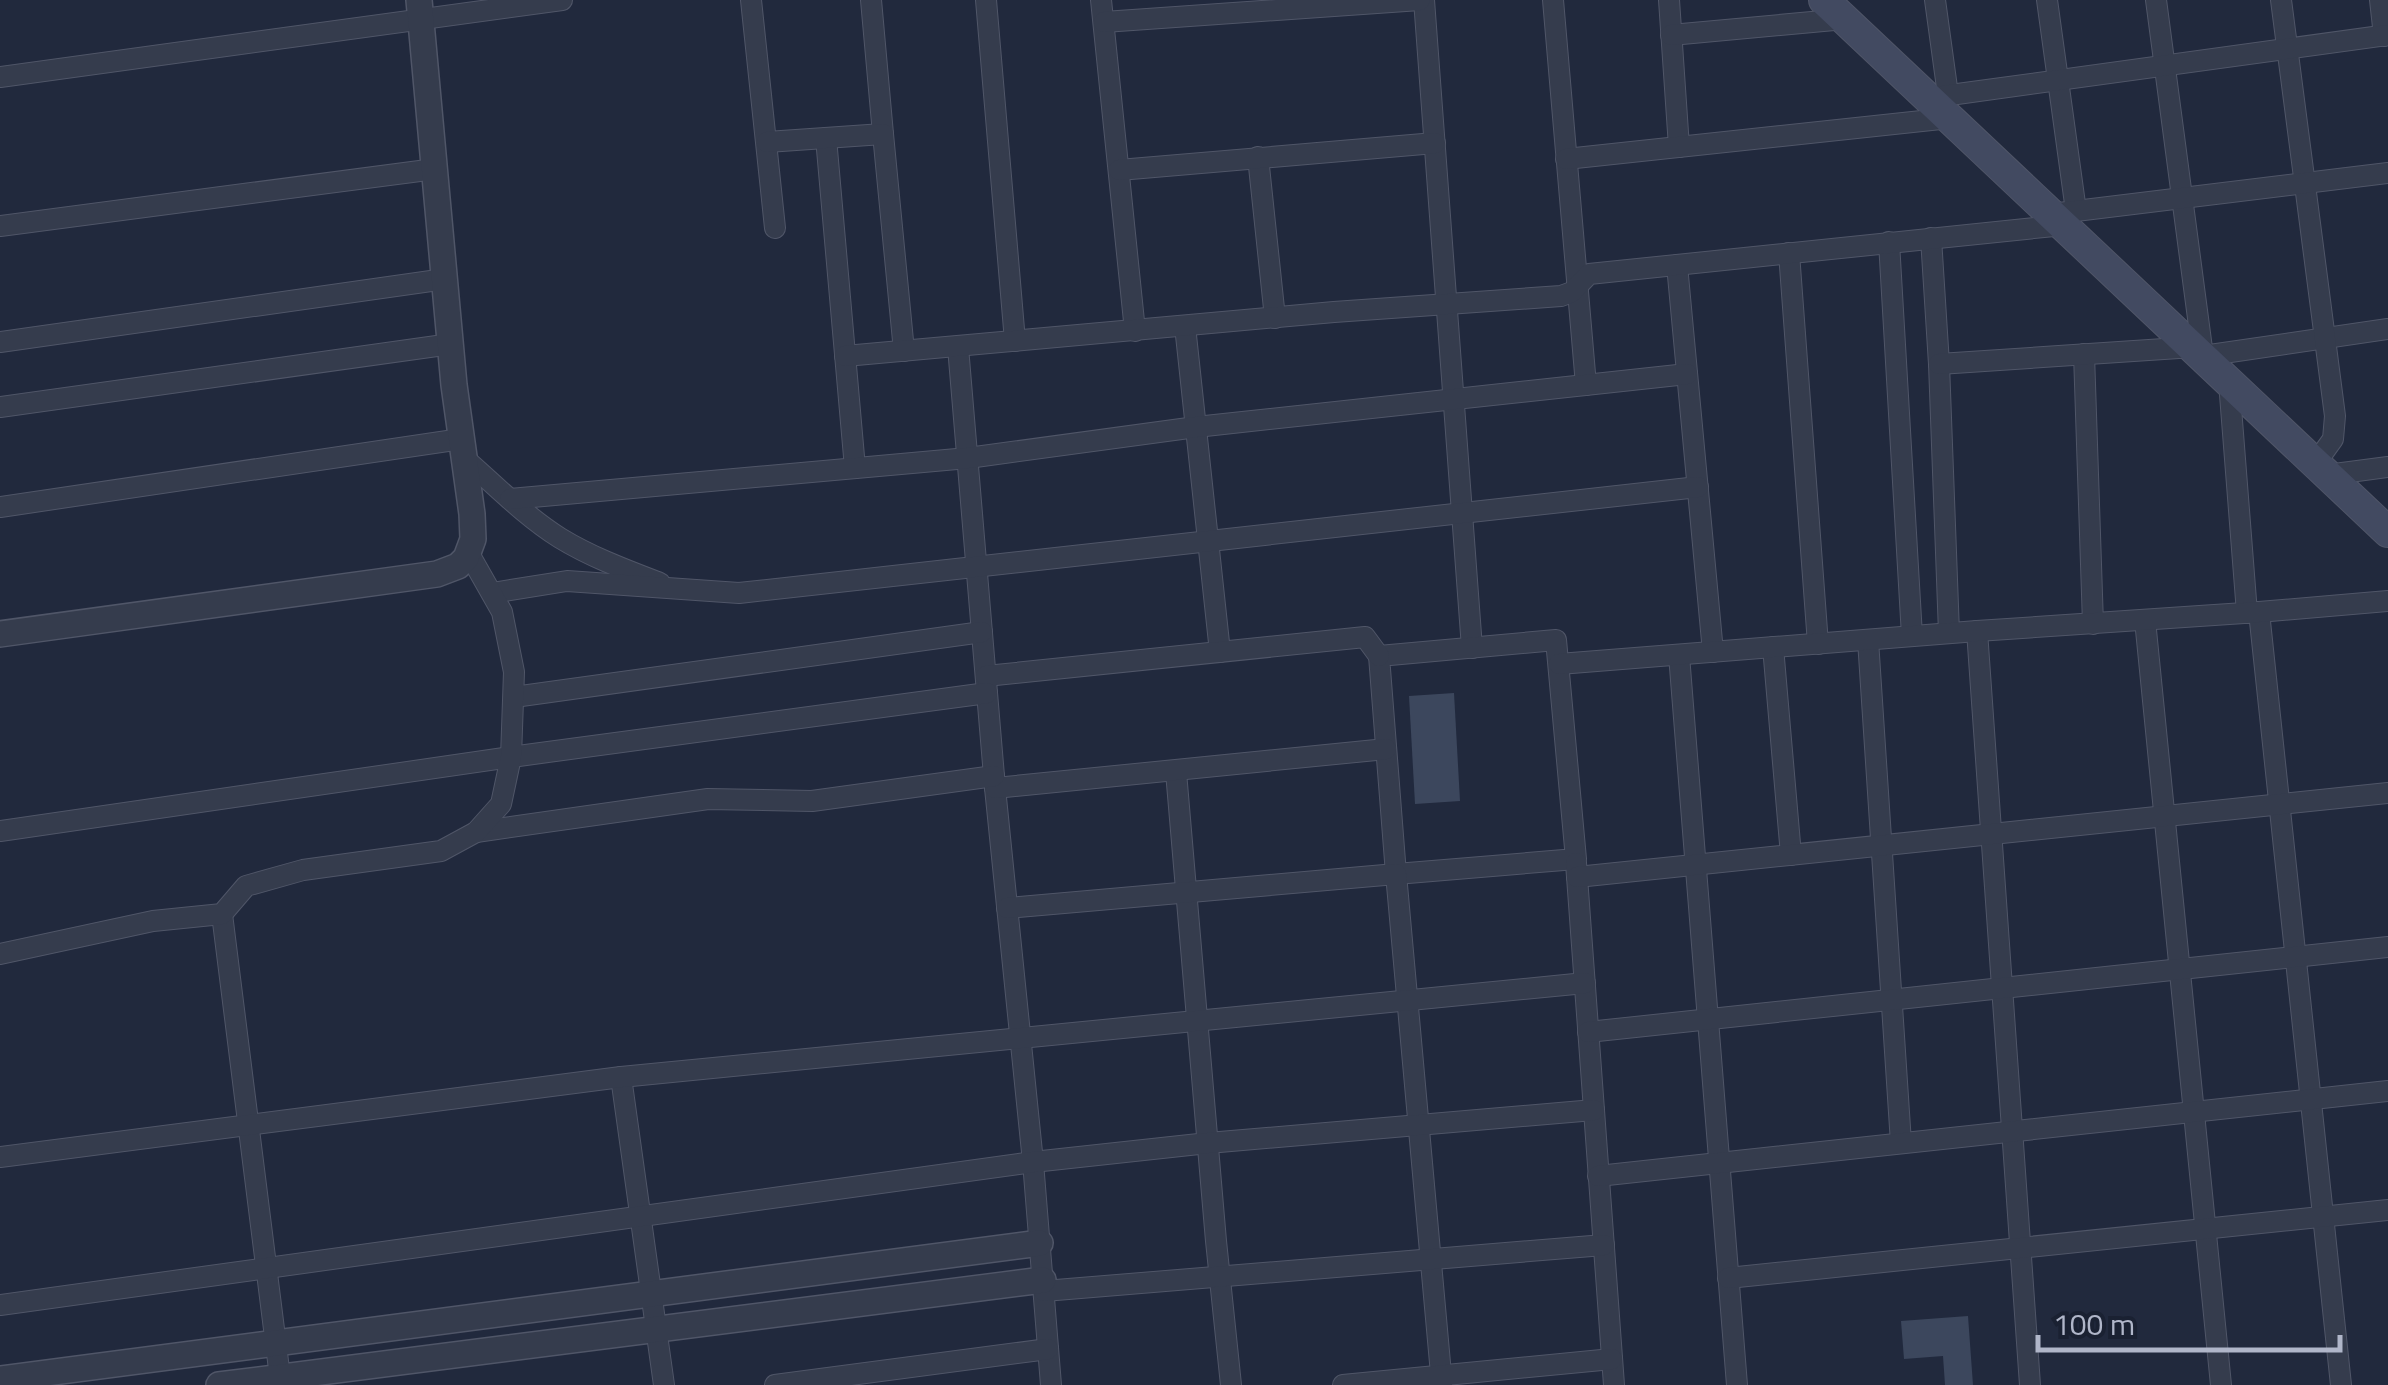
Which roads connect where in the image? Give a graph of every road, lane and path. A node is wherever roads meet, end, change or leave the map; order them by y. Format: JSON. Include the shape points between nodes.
{"nodes":[{"id":1,"x":562,"y":0,"type":"edge"},
{"id":2,"x":750,"y":0,"type":"edge"},
{"id":3,"x":871,"y":0,"type":"edge"},
{"id":4,"x":986,"y":0,"type":"edge"},
{"id":5,"x":1101,"y":0,"type":"edge"},
{"id":6,"x":1422,"y":0,"type":"edge"},
{"id":7,"x":1552,"y":0,"type":"edge"},
{"id":8,"x":1668,"y":0,"type":"edge"},
{"id":9,"x":1935,"y":0,"type":"edge"},
{"id":10,"x":2046,"y":0,"type":"edge"},
{"id":11,"x":2156,"y":0,"type":"edge"},
{"id":12,"x":2280,"y":0,"type":"edge"},
{"id":13,"x":2380,"y":0,"type":"edge"},
{"id":14,"x":420,"y":10,"type":"edge"},
{"id":15,"x":1834,"y":10,"type":"edge"},
{"id":16,"x":1104,"y":22,"type":"junction"},
{"id":17,"x":1671,"y":34,"type":"junction"},
{"id":18,"x":2386,"y":35,"type":"edge"},
{"id":19,"x":2287,"y":50,"type":"junction"},
{"id":20,"x":2165,"y":66,"type":"junction"},
{"id":21,"x":0,"y":77,"type":"edge"},
{"id":22,"x":2058,"y":80,"type":"junction"},
{"id":23,"x":1942,"y":104,"type":"junction"},
{"id":24,"x":884,"y":134,"type":"junction"},
{"id":25,"x":826,"y":138,"type":"junction"},
{"id":26,"x":767,"y":142,"type":"junction"},
{"id":27,"x":1435,"y":143,"type":"junction"},
{"id":28,"x":1679,"y":147,"type":"junction"},
{"id":29,"x":1258,"y":157,"type":"junction"},
{"id":30,"x":1566,"y":159,"type":"junction"},
{"id":31,"x":435,"y":170,"type":"junction"},
{"id":32,"x":1119,"y":170,"type":"junction"},
{"id":33,"x":2388,"y":173,"type":"edge"},
{"id":34,"x":2304,"y":183,"type":"junction"},
{"id":35,"x":2182,"y":198,"type":"junction"},
{"id":36,"x":2064,"y":217,"type":"junction"},
{"id":37,"x":0,"y":226,"type":"edge"},
{"id":38,"x":776,"y":228,"type":"dead end"},
{"id":39,"x":1932,"y":238,"type":"junction"},
{"id":40,"x":1889,"y":242,"type":"junction"},
{"id":41,"x":1789,"y":253,"type":"junction"},
{"id":42,"x":1677,"y":265,"type":"junction"},
{"id":43,"x":445,"y":279,"type":"junction"},
{"id":44,"x":1576,"y":288,"type":"junction"},
{"id":45,"x":1447,"y":304,"type":"junction"},
{"id":46,"x":1275,"y":318,"type":"junction"},
{"id":47,"x":1185,"y":326,"type":"junction"},
{"id":48,"x":2388,"y":329,"type":"edge"},
{"id":49,"x":1136,"y":330,"type":"junction"},
{"id":50,"x":2324,"y":338,"type":"junction"},
{"id":51,"x":0,"y":342,"type":"edge"},
{"id":52,"x":1015,"y":342,"type":"junction"},
{"id":53,"x":451,"y":344,"type":"junction"},
{"id":54,"x":958,"y":346,"type":"junction"},
{"id":55,"x":904,"y":352,"type":"junction"},
{"id":56,"x":2198,"y":352,"type":"junction"},
{"id":57,"x":2084,"y":354,"type":"junction"},
{"id":58,"x":845,"y":356,"type":"junction"},
{"id":59,"x":1939,"y":364,"type":"junction"},
{"id":60,"x":1687,"y":374,"type":"junction"},
{"id":61,"x":2229,"y":382,"type":"junction"},
{"id":62,"x":1586,"y":385,"type":"junction"},
{"id":63,"x":1454,"y":398,"type":"junction"},
{"id":64,"x":0,"y":407,"type":"edge"},
{"id":65,"x":1196,"y":427,"type":"junction"},
{"id":66,"x":462,"y":449,"type":"junction"},
{"id":67,"x":968,"y":458,"type":"junction"},
{"id":68,"x":2388,"y":466,"type":"edge"},
{"id":69,"x":855,"y":468,"type":"junction"},
{"id":70,"x":2321,"y":470,"type":"junction"},
{"id":71,"x":1698,"y":488,"type":"junction"},
{"id":72,"x":510,"y":499,"type":"junction"},
{"id":73,"x":0,"y":507,"type":"edge"},
{"id":74,"x":1462,"y":514,"type":"junction"},
{"id":75,"x":2388,"y":532,"type":"edge"},
{"id":76,"x":1208,"y":541,"type":"junction"},
{"id":77,"x":468,"y":552,"type":"junction"},
{"id":78,"x":977,"y":567,"type":"junction"},
{"id":79,"x":676,"y":590,"type":"junction"},
{"id":80,"x":492,"y":593,"type":"junction"},
{"id":81,"x":2388,"y":601,"type":"edge"},
{"id":82,"x":2253,"y":613,"type":"junction"},
{"id":83,"x":2145,"y":620,"type":"junction"},
{"id":84,"x":2093,"y":624,"type":"junction"},
{"id":85,"x":1977,"y":631,"type":"junction"},
{"id":86,"x":982,"y":632,"type":"junction"},
{"id":87,"x":1950,"y":633,"type":"junction"},
{"id":88,"x":0,"y":634,"type":"edge"},
{"id":89,"x":1912,"y":636,"type":"junction"},
{"id":90,"x":1868,"y":640,"type":"junction"},
{"id":91,"x":1818,"y":644,"type":"junction"},
{"id":92,"x":1774,"y":647,"type":"junction"},
{"id":93,"x":1472,"y":648,"type":"junction"},
{"id":94,"x":1220,"y":652,"type":"junction"},
{"id":95,"x":1713,"y":652,"type":"junction"},
{"id":96,"x":1678,"y":654,"type":"junction"},
{"id":97,"x":1379,"y":656,"type":"junction"},
{"id":98,"x":1559,"y":664,"type":"junction"},
{"id":99,"x":986,"y":684,"type":"junction"},
{"id":100,"x":514,"y":697,"type":"junction"},
{"id":101,"x":1386,"y":749,"type":"junction"},
{"id":102,"x":511,"y":758,"type":"junction"},
{"id":103,"x":1176,"y":772,"type":"junction"},
{"id":104,"x":994,"y":782,"type":"junction"},
{"id":105,"x":2388,"y":794,"type":"edge"},
{"id":106,"x":2280,"y":805,"type":"junction"},
{"id":107,"x":2165,"y":816,"type":"junction"},
{"id":108,"x":0,"y":831,"type":"edge"},
{"id":109,"x":476,"y":832,"type":"junction"},
{"id":110,"x":1991,"y":834,"type":"junction"},
{"id":111,"x":1882,"y":846,"type":"junction"},
{"id":112,"x":1791,"y":855,"type":"junction"},
{"id":113,"x":1695,"y":865,"type":"junction"},
{"id":114,"x":1577,"y":868,"type":"junction"},
{"id":115,"x":1396,"y":874,"type":"junction"},
{"id":116,"x":1187,"y":892,"type":"junction"},
{"id":117,"x":1007,"y":908,"type":"junction"},
{"id":118,"x":222,"y":914,"type":"junction"},
{"id":119,"x":2388,"y":947,"type":"edge"},
{"id":120,"x":0,"y":954,"type":"edge"},
{"id":121,"x":2296,"y":956,"type":"junction"},
{"id":122,"x":2180,"y":969,"type":"junction"},
{"id":123,"x":1585,"y":983,"type":"junction"},
{"id":124,"x":2002,"y":988,"type":"junction"},
{"id":125,"x":1407,"y":1000,"type":"junction"},
{"id":126,"x":1892,"y":1000,"type":"junction"},
{"id":127,"x":1707,"y":1019,"type":"junction"},
{"id":128,"x":1197,"y":1020,"type":"junction"},
{"id":129,"x":1588,"y":1032,"type":"junction"},
{"id":130,"x":1020,"y":1037,"type":"junction"},
{"id":131,"x":621,"y":1077,"type":"junction"},
{"id":132,"x":2388,"y":1091,"type":"edge"},
{"id":133,"x":2311,"y":1099,"type":"junction"},
{"id":134,"x":1594,"y":1110,"type":"junction"},
{"id":135,"x":2194,"y":1112,"type":"junction"},
{"id":136,"x":248,"y":1124,"type":"junction"},
{"id":137,"x":1419,"y":1125,"type":"junction"},
{"id":138,"x":2012,"y":1131,"type":"junction"},
{"id":139,"x":1208,"y":1143,"type":"junction"},
{"id":140,"x":1902,"y":1143,"type":"junction"},
{"id":141,"x":0,"y":1157,"type":"edge"},
{"id":142,"x":1033,"y":1162,"type":"junction"},
{"id":143,"x":1719,"y":1163,"type":"junction"},
{"id":144,"x":1598,"y":1176,"type":"junction"},
{"id":145,"x":2388,"y":1210,"type":"edge"},
{"id":146,"x":641,"y":1216,"type":"junction"},
{"id":147,"x":2324,"y":1216,"type":"junction"},
{"id":148,"x":2205,"y":1229,"type":"junction"},
{"id":149,"x":1040,"y":1243,"type":"junction"},
{"id":150,"x":1604,"y":1245,"type":"junction"},
{"id":151,"x":2020,"y":1248,"type":"junction"},
{"id":152,"x":1431,"y":1260,"type":"junction"},
{"id":153,"x":266,"y":1268,"type":"junction"},
{"id":154,"x":1220,"y":1277,"type":"junction"},
{"id":155,"x":1728,"y":1278,"type":"junction"},
{"id":156,"x":1043,"y":1286,"type":"junction"},
{"id":157,"x":652,"y":1294,"type":"junction"},
{"id":158,"x":0,"y":1305,"type":"edge"},
{"id":159,"x":657,"y":1329,"type":"junction"},
{"id":160,"x":276,"y":1343,"type":"junction"},
{"id":161,"x":1048,"y":1348,"type":"junction"},
{"id":162,"x":1612,"y":1358,"type":"junction"},
{"id":163,"x":0,"y":1379,"type":"edge"},
{"id":164,"x":1442,"y":1380,"type":"edge"},
{"id":165,"x":280,"y":1381,"type":"edge"},
{"id":166,"x":219,"y":1385,"type":"edge"},
{"id":167,"x":664,"y":1385,"type":"edge"},
{"id":168,"x":776,"y":1385,"type":"edge"},
{"id":169,"x":1051,"y":1385,"type":"edge"},
{"id":170,"x":1231,"y":1385,"type":"edge"},
{"id":171,"x":1343,"y":1385,"type":"edge"},
{"id":172,"x":1614,"y":1385,"type":"edge"},
{"id":173,"x":1737,"y":1385,"type":"edge"},
{"id":174,"x":2030,"y":1385,"type":"edge"},
{"id":175,"x":2221,"y":1385,"type":"edge"},
{"id":176,"x":2342,"y":1385,"type":"edge"}],
"edges":[{"from":1,"to":14,"type":"street"},
{"from":2,"to":26,"type":"street"},
{"from":3,"to":24,"type":"street"},
{"from":4,"to":52,"type":"street"},
{"from":5,"to":16,"type":"street"},
{"from":6,"to":16,"type":"street"},
{"from":6,"to":27,"type":"street"},
{"from":7,"to":30,"type":"street"},
{"from":8,"to":17,"type":"street"},
{"from":9,"to":23,"type":"street"},
{"from":10,"to":22,"type":"street"},
{"from":11,"to":20,"type":"street"},
{"from":12,"to":19,"type":"street"},
{"from":13,"to":18,"type":"street"},
{"from":14,"to":21,"type":"street"},
{"from":14,"to":31,"type":"street"},
{"from":15,"to":17,"type":"street"},
{"from":15,"to":23,"type":"main road"},
{"from":16,"to":32,"type":"street"},
{"from":17,"to":28,"type":"street"},
{"from":18,"to":19,"type":"street"},
{"from":19,"to":20,"type":"street"},
{"from":19,"to":34,"type":"street"},
{"from":20,"to":22,"type":"street"},
{"from":20,"to":35,"type":"street"},
{"from":22,"to":23,"type":"street"},
{"from":22,"to":36,"type":"street"},
{"from":23,"to":28,"type":"street"},
{"from":23,"to":36,"type":"main road"},
{"from":24,"to":25,"type":"street"},
{"from":24,"to":55,"type":"street"},
{"from":25,"to":26,"type":"street"},
{"from":25,"to":58,"type":"street"},
{"from":26,"to":38,"type":"street"},
{"from":27,"to":29,"type":"street"},
{"from":27,"to":45,"type":"street"},
{"from":28,"to":30,"type":"street"},
{"from":29,"to":32,"type":"street"},
{"from":29,"to":46,"type":"street"},
{"from":30,"to":44,"type":"street"},
{"from":31,"to":37,"type":"street"},
{"from":31,"to":43,"type":"street"},
{"from":32,"to":49,"type":"street"},
{"from":33,"to":34,"type":"street"},
{"from":34,"to":35,"type":"street"},
{"from":34,"to":50,"type":"street"},
{"from":35,"to":36,"type":"street"},
{"from":35,"to":56,"type":"street"},
{"from":36,"to":39,"type":"street"},
{"from":36,"to":56,"type":"main road"},
{"from":39,"to":40,"type":"street"},
{"from":39,"to":59,"type":"street"},
{"from":40,"to":41,"type":"street"},
{"from":40,"to":89,"type":"street"},
{"from":41,"to":42,"type":"street"},
{"from":41,"to":91,"type":"street"},
{"from":42,"to":44,"type":"street","via":[[1589,274]]},
{"from":42,"to":60,"type":"street"},
{"from":43,"to":51,"type":"street"},
{"from":43,"to":53,"type":"street"},
{"from":44,"to":45,"type":"street","via":[[1560,296]]},
{"from":44,"to":62,"type":"street"},
{"from":45,"to":46,"type":"street"},
{"from":45,"to":63,"type":"street"},
{"from":46,"to":47,"type":"street"},
{"from":47,"to":49,"type":"street"},
{"from":47,"to":65,"type":"street"},
{"from":48,"to":50,"type":"street"},
{"from":49,"to":52,"type":"street"},
{"from":50,"to":56,"type":"street"},
{"from":50,"to":70,"type":"street","via":[[2334,416]]},
{"from":52,"to":54,"type":"street"},
{"from":53,"to":64,"type":"street"},
{"from":53,"to":66,"type":"street"},
{"from":54,"to":55,"type":"street"},
{"from":54,"to":67,"type":"street"},
{"from":55,"to":58,"type":"street"},
{"from":56,"to":57,"type":"street"},
{"from":56,"to":61,"type":"main road"},
{"from":57,"to":59,"type":"street"},
{"from":57,"to":84,"type":"street"},
{"from":58,"to":69,"type":"street"},
{"from":59,"to":87,"type":"street"},
{"from":60,"to":62,"type":"street"},
{"from":60,"to":71,"type":"street"},
{"from":61,"to":70,"type":"main road"},
{"from":61,"to":82,"type":"street"},
{"from":62,"to":63,"type":"street"},
{"from":63,"to":65,"type":"street"},
{"from":63,"to":74,"type":"street"},
{"from":65,"to":67,"type":"street"},
{"from":65,"to":76,"type":"street"},
{"from":66,"to":72,"type":"street"},
{"from":66,"to":73,"type":"street"},
{"from":66,"to":77,"type":"street","via":[[472,514]]},
{"from":67,"to":69,"type":"street"},
{"from":67,"to":78,"type":"street"},
{"from":68,"to":70,"type":"street"},
{"from":69,"to":72,"type":"street"},
{"from":70,"to":75,"type":"main road"},
{"from":71,"to":74,"type":"street"},
{"from":71,"to":95,"type":"street"},
{"from":72,"to":79,"type":"street","via":[[560,538]]},
{"from":74,"to":76,"type":"street"},
{"from":74,"to":93,"type":"street"},
{"from":76,"to":78,"type":"street"},
{"from":76,"to":94,"type":"street"},
{"from":77,"to":80,"type":"street"},
{"from":77,"to":88,"type":"street","via":[[458,566],[437,574]]},
{"from":78,"to":79,"type":"street","via":[[739,592]]},
{"from":78,"to":86,"type":"street"},
{"from":79,"to":80,"type":"street","via":[[567,582]]},
{"from":80,"to":100,"type":"street","via":[[502,612]]},
{"from":81,"to":82,"type":"street"},
{"from":82,"to":83,"type":"street"},
{"from":82,"to":106,"type":"street"},
{"from":83,"to":84,"type":"street"},
{"from":83,"to":107,"type":"street"},
{"from":84,"to":85,"type":"street"},
{"from":85,"to":87,"type":"street"},
{"from":85,"to":110,"type":"street"},
{"from":86,"to":99,"type":"street"},
{"from":86,"to":100,"type":"street"},
{"from":87,"to":89,"type":"street"},
{"from":89,"to":90,"type":"street"},
{"from":90,"to":91,"type":"street"},
{"from":90,"to":111,"type":"street"},
{"from":91,"to":92,"type":"street"},
{"from":92,"to":95,"type":"street"},
{"from":92,"to":112,"type":"street"},
{"from":93,"to":97,"type":"street"},
{"from":93,"to":98,"type":"street","via":[[1556,640]]},
{"from":94,"to":97,"type":"street","via":[[1364,637]]},
{"from":94,"to":99,"type":"street"},
{"from":95,"to":96,"type":"street"},
{"from":96,"to":98,"type":"street"},
{"from":96,"to":113,"type":"street"},
{"from":97,"to":101,"type":"street"},
{"from":98,"to":114,"type":"street"},
{"from":99,"to":102,"type":"street"},
{"from":99,"to":104,"type":"street"},
{"from":100,"to":102,"type":"street"},
{"from":101,"to":103,"type":"street"},
{"from":101,"to":115,"type":"street"},
{"from":102,"to":108,"type":"street"},
{"from":102,"to":109,"type":"street","via":[[501,804]]},
{"from":103,"to":104,"type":"street"},
{"from":103,"to":116,"type":"street"},
{"from":104,"to":109,"type":"street","via":[[812,801],[708,799]]},
{"from":104,"to":117,"type":"street"},
{"from":105,"to":106,"type":"street"},
{"from":106,"to":107,"type":"street"},
{"from":106,"to":121,"type":"street"},
{"from":107,"to":110,"type":"street"},
{"from":107,"to":122,"type":"street"},
{"from":109,"to":118,"type":"street","via":[[442,850],[303,870],[246,886]]},
{"from":110,"to":111,"type":"street"},
{"from":110,"to":124,"type":"street"},
{"from":111,"to":112,"type":"street"},
{"from":111,"to":126,"type":"street"},
{"from":112,"to":113,"type":"street"},
{"from":113,"to":114,"type":"street"},
{"from":113,"to":127,"type":"street"},
{"from":114,"to":115,"type":"street"},
{"from":114,"to":123,"type":"street"},
{"from":115,"to":116,"type":"street"},
{"from":115,"to":125,"type":"street"},
{"from":116,"to":117,"type":"street"},
{"from":116,"to":128,"type":"street"},
{"from":117,"to":130,"type":"street"},
{"from":118,"to":120,"type":"street","via":[[153,921]]},
{"from":118,"to":136,"type":"street"},
{"from":119,"to":121,"type":"street"},
{"from":121,"to":122,"type":"street"},
{"from":121,"to":133,"type":"street"},
{"from":122,"to":124,"type":"street"},
{"from":122,"to":135,"type":"street"},
{"from":123,"to":125,"type":"street"},
{"from":123,"to":129,"type":"street"},
{"from":124,"to":126,"type":"street"},
{"from":124,"to":138,"type":"street"},
{"from":125,"to":128,"type":"street"},
{"from":125,"to":137,"type":"street"},
{"from":126,"to":127,"type":"street"},
{"from":126,"to":140,"type":"street"},
{"from":127,"to":129,"type":"street"},
{"from":127,"to":143,"type":"street"},
{"from":128,"to":130,"type":"street"},
{"from":128,"to":139,"type":"street"},
{"from":129,"to":134,"type":"street"},
{"from":130,"to":131,"type":"street"},
{"from":130,"to":142,"type":"street"},
{"from":131,"to":136,"type":"street"},
{"from":131,"to":146,"type":"street"},
{"from":132,"to":133,"type":"street"},
{"from":133,"to":135,"type":"street"},
{"from":133,"to":147,"type":"street"},
{"from":134,"to":137,"type":"street"},
{"from":134,"to":144,"type":"street"},
{"from":135,"to":138,"type":"street"},
{"from":135,"to":148,"type":"street"},
{"from":136,"to":141,"type":"street"},
{"from":136,"to":153,"type":"street"},
{"from":137,"to":139,"type":"street"},
{"from":137,"to":152,"type":"street"},
{"from":138,"to":140,"type":"street"},
{"from":138,"to":151,"type":"street"},
{"from":139,"to":142,"type":"street"},
{"from":139,"to":154,"type":"street"},
{"from":140,"to":143,"type":"street"},
{"from":142,"to":146,"type":"street"},
{"from":142,"to":149,"type":"street"},
{"from":143,"to":144,"type":"street"},
{"from":143,"to":155,"type":"street"},
{"from":144,"to":150,"type":"street"},
{"from":145,"to":147,"type":"street"},
{"from":146,"to":153,"type":"street"},
{"from":146,"to":157,"type":"street"},
{"from":147,"to":148,"type":"street"},
{"from":147,"to":176,"type":"street"},
{"from":148,"to":151,"type":"street"},
{"from":148,"to":175,"type":"street"},
{"from":149,"to":156,"type":"street"},
{"from":149,"to":157,"type":"street"},
{"from":150,"to":152,"type":"street"},
{"from":150,"to":162,"type":"street"},
{"from":151,"to":155,"type":"street"},
{"from":151,"to":174,"type":"street"},
{"from":152,"to":154,"type":"street"},
{"from":152,"to":164,"type":"street"},
{"from":153,"to":158,"type":"street"},
{"from":153,"to":160,"type":"street"},
{"from":154,"to":156,"type":"street"},
{"from":154,"to":170,"type":"street"},
{"from":155,"to":173,"type":"street"},
{"from":156,"to":159,"type":"street"},
{"from":156,"to":161,"type":"street"},
{"from":157,"to":159,"type":"street"},
{"from":157,"to":160,"type":"street"},
{"from":159,"to":165,"type":"street"},
{"from":159,"to":167,"type":"street"},
{"from":160,"to":163,"type":"street"},
{"from":160,"to":165,"type":"street"},
{"from":161,"to":168,"type":"street"},
{"from":161,"to":169,"type":"street"},
{"from":162,"to":164,"type":"street"},
{"from":162,"to":172,"type":"street"},
{"from":164,"to":171,"type":"street"},
{"from":165,"to":166,"type":"street"}]}
